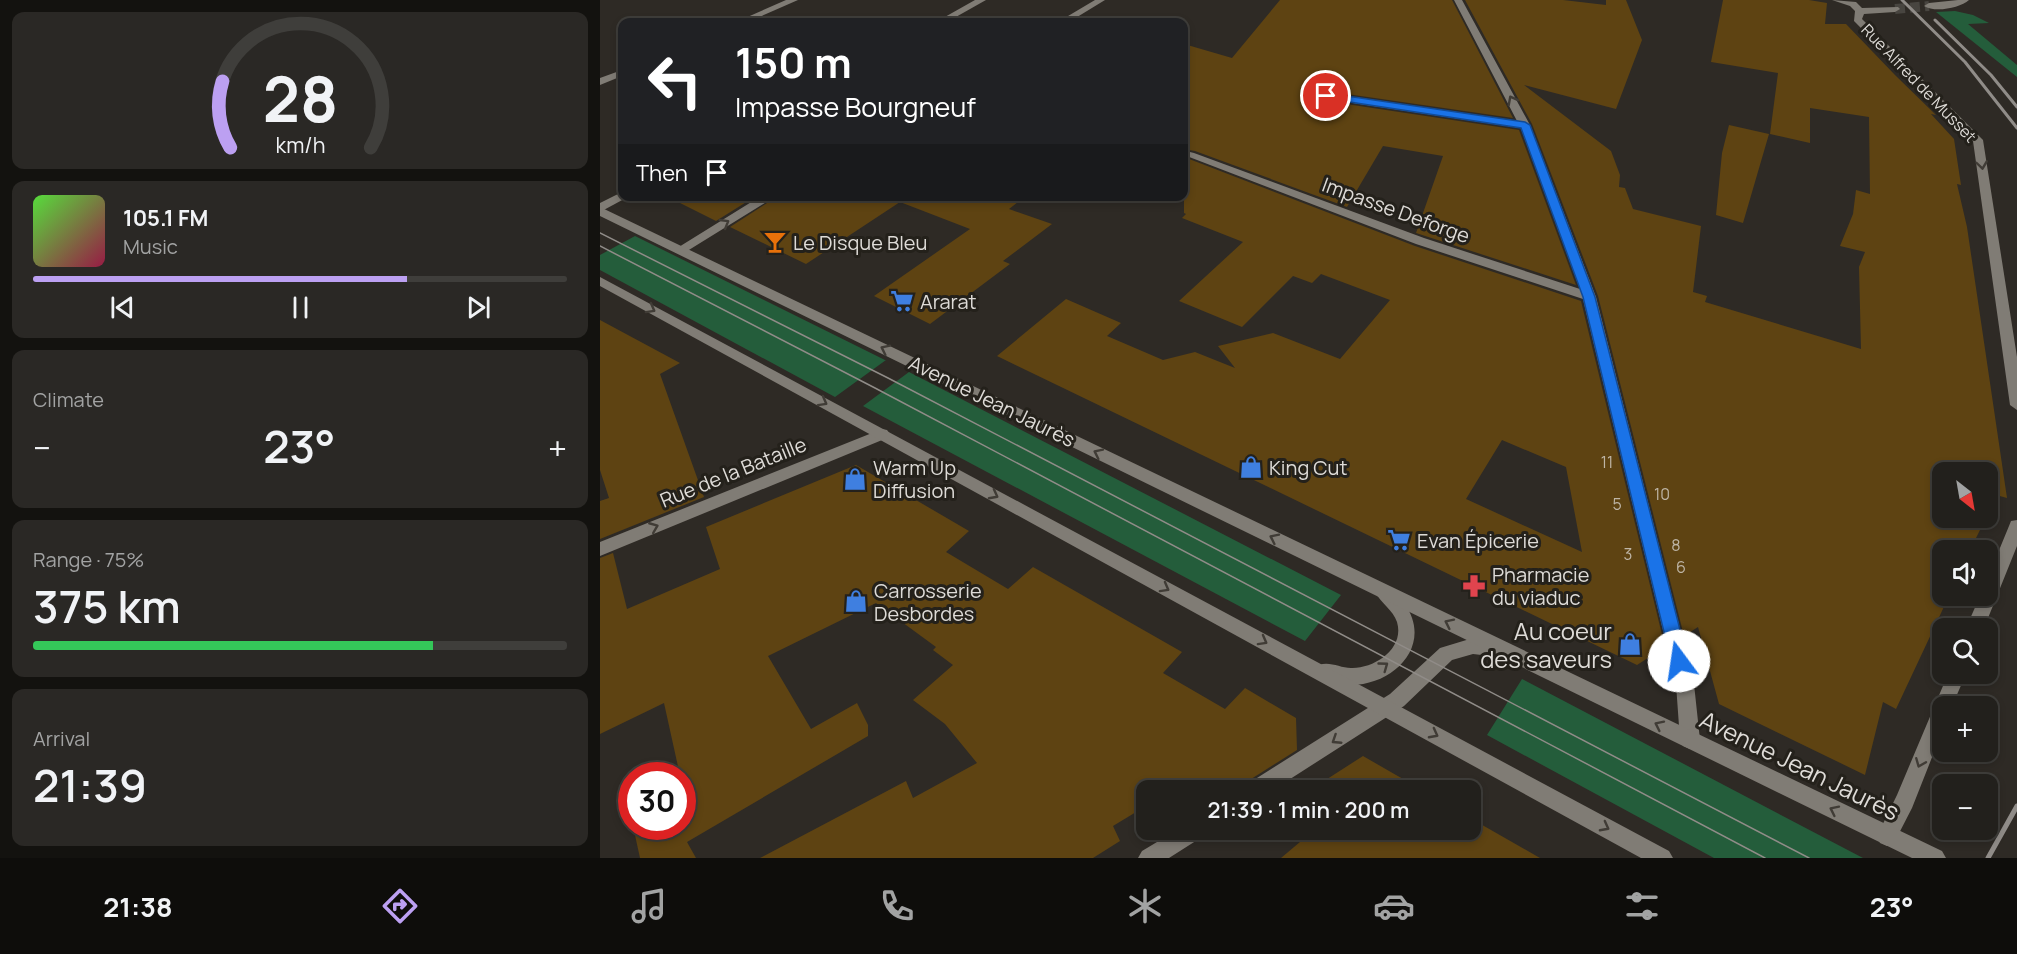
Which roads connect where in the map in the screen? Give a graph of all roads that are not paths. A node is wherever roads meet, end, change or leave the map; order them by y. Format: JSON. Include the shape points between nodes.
{"nodes":[{"id":1,"x":794,"y":0,"type":"edge"},
{"id":2,"x":982,"y":0,"type":"edge"},
{"id":3,"x":1101,"y":0,"type":"edge"},
{"id":4,"x":1458,"y":0,"type":"edge"},
{"id":5,"x":1836,"y":0,"type":"edge"},
{"id":6,"x":1965,"y":0,"type":"edge"},
{"id":7,"x":1929,"y":6,"type":"dead end"},
{"id":8,"x":1895,"y":9,"type":"tunnel mouth"},
{"id":9,"x":1860,"y":11,"type":"junction"},
{"id":10,"x":751,"y":18,"type":"edge"},
{"id":11,"x":948,"y":18,"type":"edge"},
{"id":12,"x":1070,"y":18,"type":"edge"},
{"id":13,"x":618,"y":75,"type":"edge"},
{"id":14,"x":600,"y":82,"type":"edge"},
{"id":15,"x":1326,"y":96,"type":"dead end"},
{"id":16,"x":1525,"y":125,"type":"junction"},
{"id":17,"x":1190,"y":155,"type":"dead end"},
{"id":18,"x":618,"y":198,"type":"edge"},
{"id":19,"x":762,"y":201,"type":"edge"},
{"id":20,"x":600,"y":209,"type":"edge"},
{"id":21,"x":680,"y":250,"type":"junction"},
{"id":22,"x":600,"y":281,"type":"edge"},
{"id":23,"x":1589,"y":297,"type":"junction"},
{"id":24,"x":2017,"y":405,"type":"edge"},
{"id":25,"x":882,"y":434,"type":"junction"},
{"id":26,"x":2017,"y":526,"type":"edge"},
{"id":27,"x":600,"y":549,"type":"edge"},
{"id":28,"x":1384,"y":592,"type":"junction"},
{"id":29,"x":1979,"y":618,"type":"edge"},
{"id":30,"x":1502,"y":649,"type":"junction"},
{"id":31,"x":1309,"y":666,"type":"junction"},
{"id":32,"x":1386,"y":708,"type":"junction"},
{"id":33,"x":1932,"y":735,"type":"edge"},
{"id":34,"x":1690,"y":741,"type":"junction"},
{"id":35,"x":1273,"y":780,"type":"edge"},
{"id":36,"x":1887,"y":836,"type":"junction"},
{"id":37,"x":1179,"y":840,"type":"edge"},
{"id":38,"x":1149,"y":858,"type":"edge"},
{"id":39,"x":1662,"y":858,"type":"edge"},
{"id":40,"x":1935,"y":858,"type":"edge"}],
"edges":[{"from":1,"to":10,"type":"street"},
{"from":2,"to":11,"type":"street"},
{"from":3,"to":12,"type":"street"},
{"from":16,"to":4,"type":"street","one_way":true},
{"from":5,"to":9,"type":"street","via":[[1853,4]]},
{"from":6,"to":7,"type":"street"},
{"from":8,"to":9,"type":"street"},
{"from":9,"to":24,"type":"street","name":"Rue Alfred de Musset","one_way":true,"via":[[1857,19],[1978,140]]},
{"from":13,"to":14,"type":"street"},
{"from":15,"to":16,"type":"street"},
{"from":16,"to":23,"type":"street"},
{"from":17,"to":23,"type":"street","name":"Impasse Deforge","via":[[1420,241]]},
{"from":18,"to":20,"type":"street"},
{"from":21,"to":19,"type":"street","one_way":true},
{"from":20,"to":21,"type":"street","name":"Avenue Jean Jaurès"},
{"from":28,"to":21,"type":"street","name":"Avenue Jean Jaurès","one_way":true},
{"from":22,"to":25,"type":"street","name":"Avenue Jean Jaurès","one_way":true},
{"from":23,"to":34,"type":"street","via":[[1685,684]]},
{"from":27,"to":25,"type":"street","name":"Rue de la Bataille","one_way":true},
{"from":25,"to":31,"type":"street","name":"Avenue Jean Jaurès","one_way":true},
{"from":26,"to":29,"type":"street"},
{"from":30,"to":28,"type":"street","name":"Avenue Jean Jaurès","one_way":true},
{"from":31,"to":28,"type":"street","name":"Avenue Jean Jaurès","one_way":true,"via":[[1345,677],[1372,674],[1386,667],[1403,647],[1408,629]]},
{"from":30,"to":32,"type":"street","via":[[1473,646],[1452,650]]},
{"from":34,"to":30,"type":"street","name":"Avenue Jean Jaurès","one_way":true},
{"from":31,"to":32,"type":"street","name":"Avenue Jean Jaurès"},
{"from":32,"to":35,"type":"street","one_way":true},
{"from":32,"to":39,"type":"street","name":"Avenue Jean Jaurès","one_way":true},
{"from":33,"to":36,"type":"street","one_way":true},
{"from":36,"to":34,"type":"street","name":"Avenue Jean Jaurès","one_way":true},
{"from":36,"to":40,"type":"street","name":"Avenue Jean Jaurès"},
{"from":37,"to":38,"type":"street"}]}
